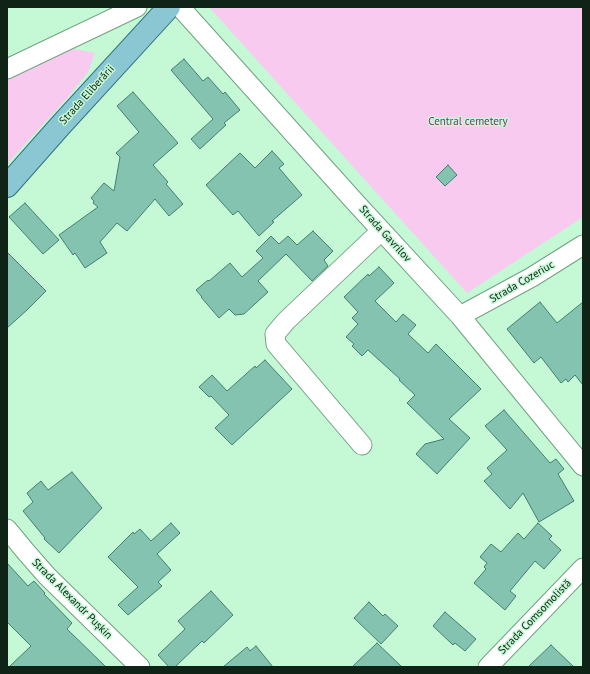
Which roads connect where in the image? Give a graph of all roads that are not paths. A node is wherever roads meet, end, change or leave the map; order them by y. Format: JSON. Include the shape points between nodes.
{"nodes":[{"id":1,"x":137,"y":7,"type":"edge"},
{"id":2,"x":169,"y":7,"type":"edge"},
{"id":3,"x":180,"y":7,"type":"edge"},
{"id":4,"x":7,"y":69,"type":"edge"},
{"id":5,"x":7,"y":186,"type":"edge"},
{"id":6,"x":381,"y":231,"type":"junction"},
{"id":7,"x":583,"y":245,"type":"edge"},
{"id":8,"x":460,"y":316,"type":"junction"},
{"id":9,"x":362,"y":445,"type":"dead end"},
{"id":10,"x":583,"y":466,"type":"edge"},
{"id":11,"x":7,"y":529,"type":"edge"},
{"id":12,"x":583,"y":568,"type":"edge"},
{"id":13,"x":140,"y":667,"type":"edge"},
{"id":14,"x":488,"y":667,"type":"edge"}],
"edges":[{"from":1,"to":4,"type":"street"},
{"from":2,"to":5,"type":"main road","name":"Strada Eliberării"},
{"from":3,"to":6,"type":"street","name":"Strada Gavrilov"},
{"from":6,"to":8,"type":"street","name":"Strada Gavrilov"},
{"from":6,"to":9,"type":"street","via":[[275,334],[276,344]]},
{"from":7,"to":8,"type":"street","name":"Strada Cozeriuc","via":[[532,277]]},
{"from":8,"to":10,"type":"street","name":"Strada Gavrilov"},
{"from":11,"to":13,"type":"street","name":"Strada Alexandr Pușkin","via":[[47,576]]},
{"from":12,"to":14,"type":"street","name":"Strada Comsomolistă"}]}
